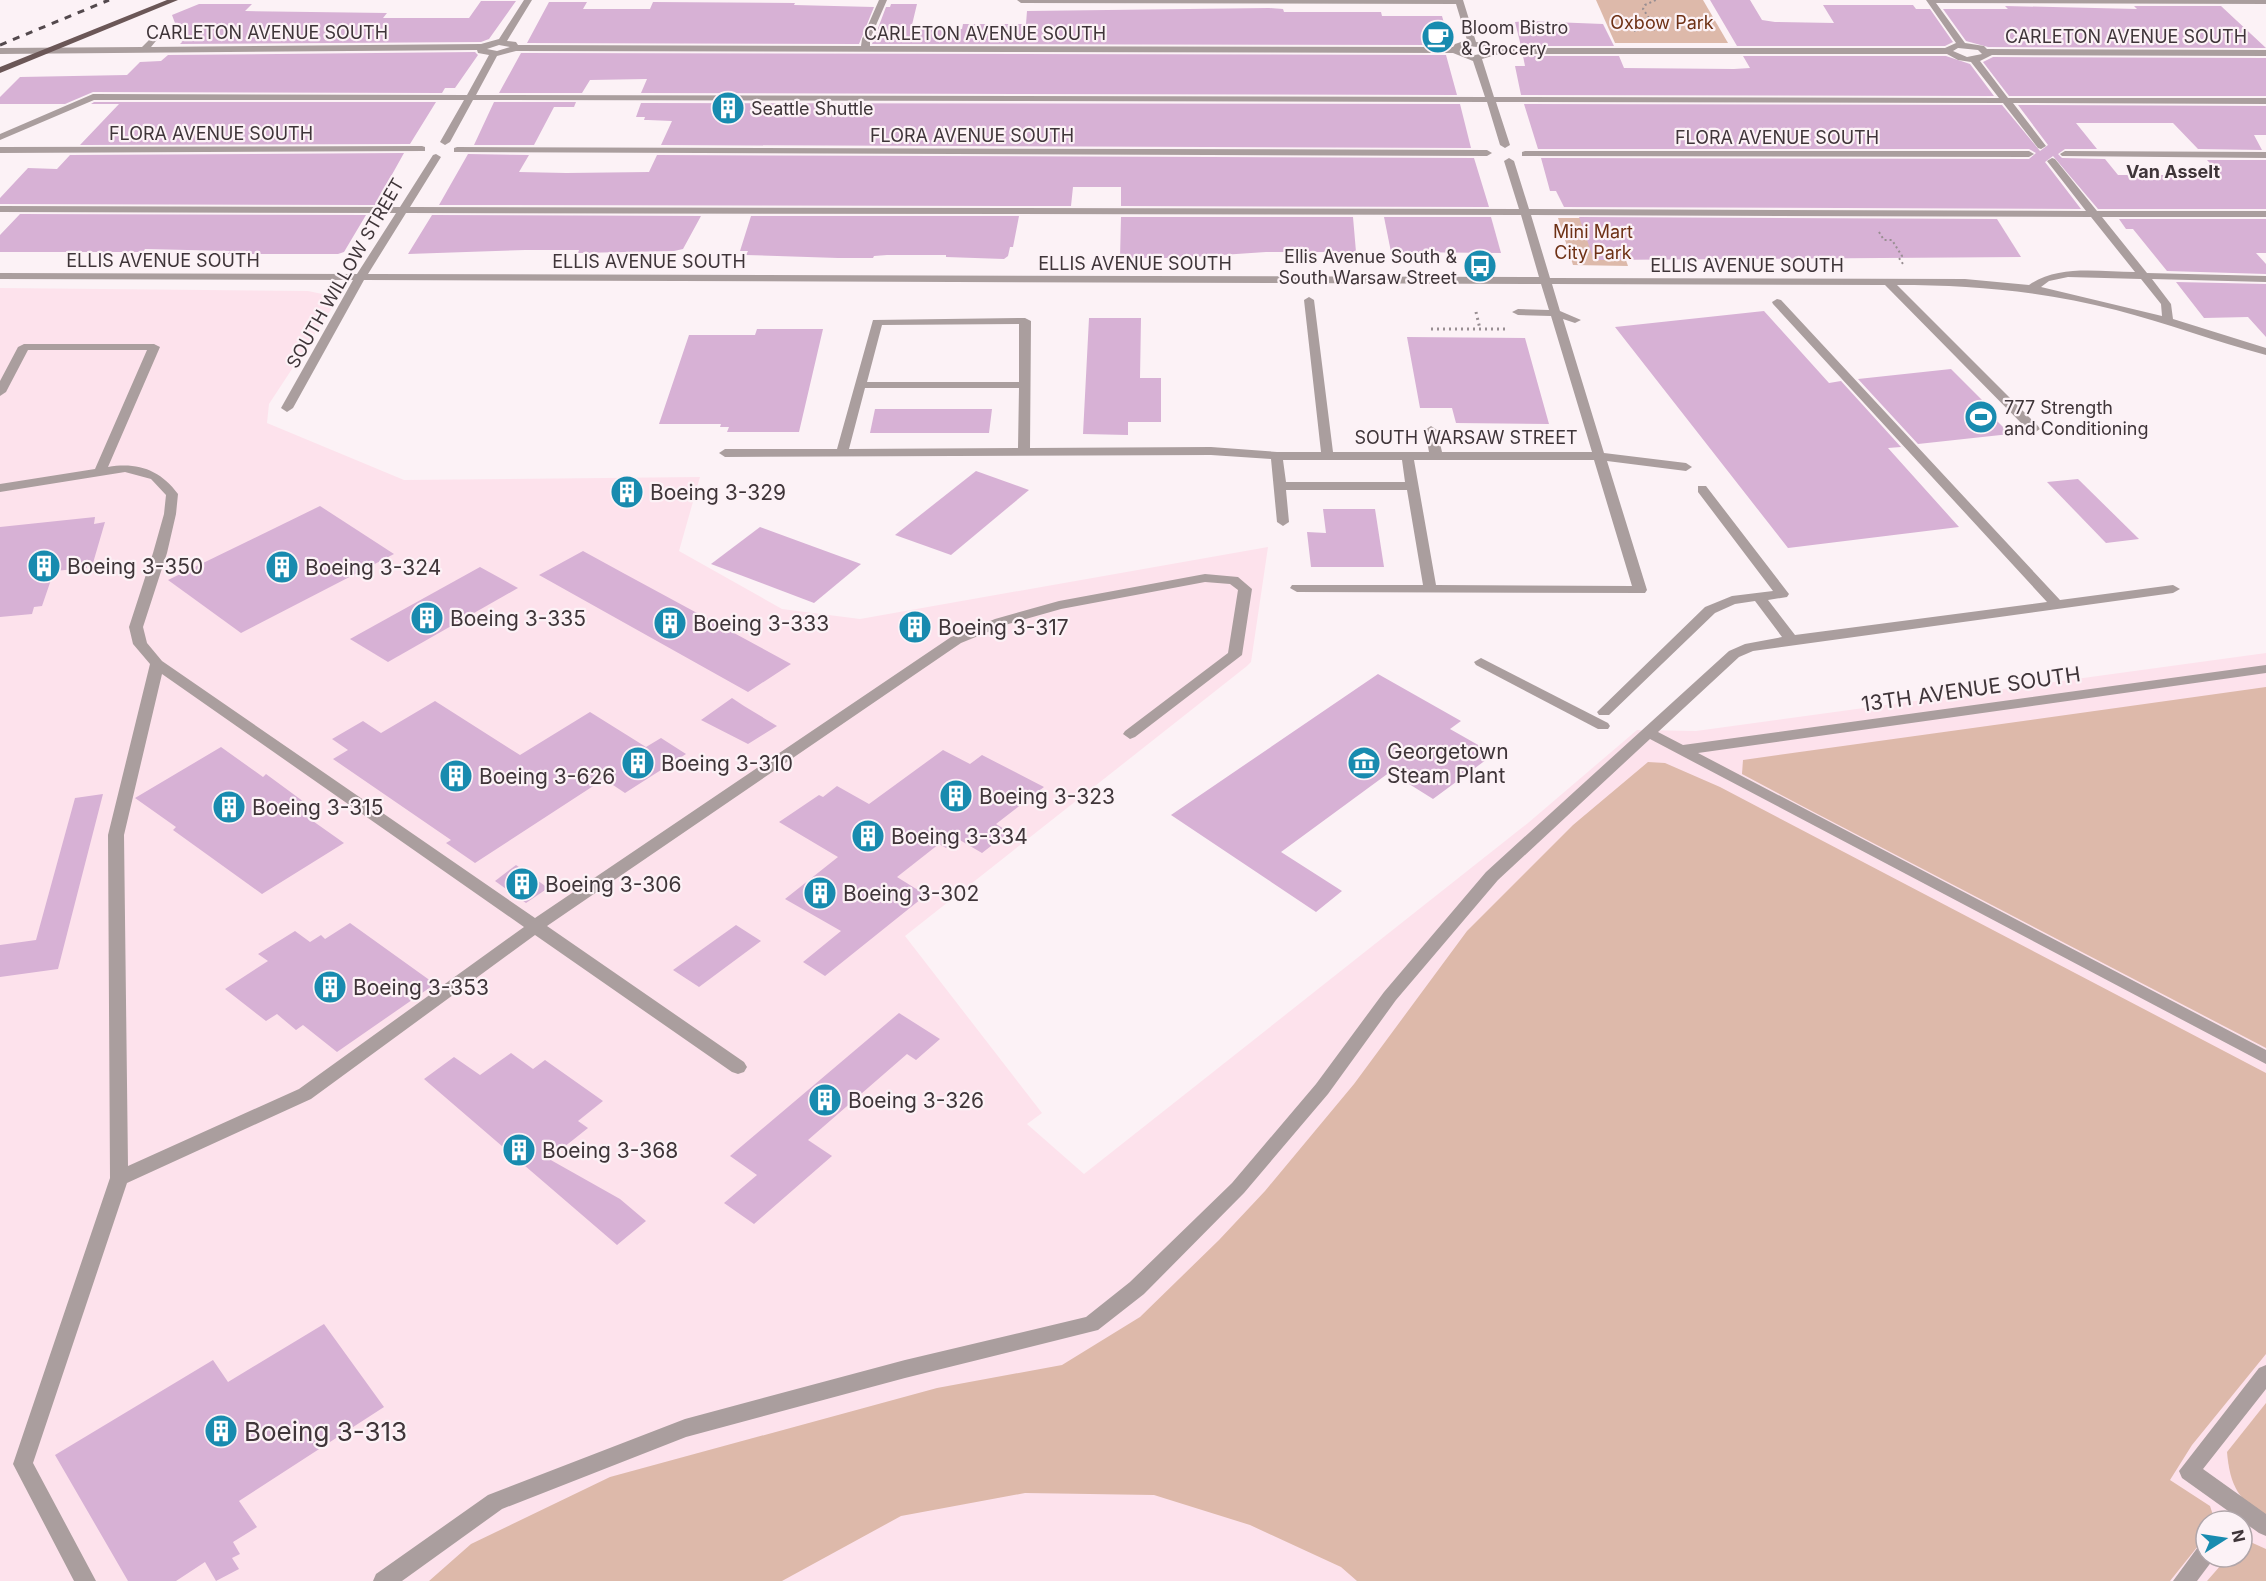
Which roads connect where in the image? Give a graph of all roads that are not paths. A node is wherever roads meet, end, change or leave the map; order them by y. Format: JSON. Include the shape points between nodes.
{"nodes":[{"id":1,"x":174,"y":0,"type":"edge"},
{"id":2,"x":528,"y":0,"type":"edge"},
{"id":3,"x":883,"y":0,"type":"edge"},
{"id":4,"x":1022,"y":0,"type":"edge"},
{"id":5,"x":1459,"y":0,"type":"edge"},
{"id":6,"x":1930,"y":0,"type":"edge"},
{"id":7,"x":2211,"y":0,"type":"edge"},
{"id":8,"x":2266,"y":1,"type":"edge"},
{"id":9,"x":156,"y":36,"type":"dead end"},
{"id":10,"x":502,"y":42,"type":"junction"},
{"id":11,"x":1472,"y":43,"type":"junction"},
{"id":12,"x":1962,"y":45,"type":"junction"},
{"id":13,"x":482,"y":47,"type":"junction"},
{"id":14,"x":514,"y":48,"type":"junction"},
{"id":15,"x":52,"y":50,"type":"junction"},
{"id":16,"x":144,"y":50,"type":"junction"},
{"id":17,"x":865,"y":50,"type":"junction"},
{"id":18,"x":1456,"y":50,"type":"junction"},
{"id":19,"x":0,"y":51,"type":"edge"},
{"id":20,"x":1495,"y":51,"type":"junction"},
{"id":21,"x":1948,"y":51,"type":"junction"},
{"id":22,"x":1987,"y":52,"type":"junction"},
{"id":23,"x":2266,"y":53,"type":"edge"},
{"id":24,"x":494,"y":54,"type":"junction"},
{"id":25,"x":1477,"y":58,"type":"junction"},
{"id":26,"x":1974,"y":60,"type":"junction"},
{"id":27,"x":0,"y":70,"type":"edge"},
{"id":28,"x":469,"y":99,"type":"junction"},
{"id":29,"x":2266,"y":101,"type":"edge"},
{"id":30,"x":1490,"y":102,"type":"junction"},
{"id":31,"x":2008,"y":102,"type":"junction"},
{"id":32,"x":0,"y":137,"type":"edge"},
{"id":33,"x":445,"y":142,"type":"junction"},
{"id":34,"x":1505,"y":145,"type":"junction"},
{"id":35,"x":2049,"y":147,"type":"junction"},
{"id":36,"x":422,"y":149,"type":"junction"},
{"id":37,"x":0,"y":150,"type":"edge"},
{"id":38,"x":457,"y":150,"type":"junction"},
{"id":39,"x":1487,"y":153,"type":"junction"},
{"id":40,"x":1526,"y":154,"type":"junction"},
{"id":41,"x":2029,"y":154,"type":"junction"},
{"id":42,"x":2065,"y":154,"type":"junction"},
{"id":43,"x":2266,"y":155,"type":"edge"},
{"id":44,"x":436,"y":157,"type":"junction"},
{"id":45,"x":1509,"y":161,"type":"junction"},
{"id":46,"x":2052,"y":161,"type":"junction"},
{"id":47,"x":0,"y":208,"type":"edge"},
{"id":48,"x":402,"y":210,"type":"junction"},
{"id":49,"x":1524,"y":213,"type":"junction"},
{"id":50,"x":2092,"y":213,"type":"junction"},
{"id":51,"x":2266,"y":214,"type":"edge"},
{"id":52,"x":0,"y":276,"type":"edge"},
{"id":53,"x":362,"y":276,"type":"junction"},
{"id":54,"x":2142,"y":276,"type":"junction"},
{"id":55,"x":2266,"y":279,"type":"edge"},
{"id":56,"x":1546,"y":280,"type":"junction"},
{"id":57,"x":1887,"y":281,"type":"junction"},
{"id":58,"x":2032,"y":288,"type":"junction"},
{"id":59,"x":1309,"y":300,"type":"dead end"},
{"id":60,"x":1777,"y":302,"type":"dead end"},
{"id":61,"x":1518,"y":312,"type":"dead end"},
{"id":62,"x":1556,"y":312,"type":"junction"},
{"id":63,"x":1575,"y":320,"type":"dead end"},
{"id":64,"x":2168,"y":320,"type":"junction"},
{"id":65,"x":2266,"y":352,"type":"edge"},
{"id":66,"x":860,"y":385,"type":"junction"},
{"id":67,"x":1025,"y":385,"type":"junction"},
{"id":68,"x":0,"y":392,"type":"edge"},
{"id":69,"x":287,"y":408,"type":"dead end"},
{"id":70,"x":2034,"y":429,"type":"dead end"},
{"id":71,"x":1431,"y":430,"type":"dead end"},
{"id":72,"x":842,"y":452,"type":"junction"},
{"id":73,"x":1024,"y":452,"type":"junction"},
{"id":74,"x":725,"y":453,"type":"dead end"},
{"id":75,"x":1327,"y":455,"type":"junction"},
{"id":76,"x":1407,"y":455,"type":"junction"},
{"id":77,"x":1436,"y":455,"type":"junction"},
{"id":78,"x":1277,"y":456,"type":"junction"},
{"id":79,"x":1600,"y":456,"type":"junction"},
{"id":80,"x":1686,"y":467,"type":"dead end"},
{"id":81,"x":100,"y":472,"type":"junction"},
{"id":82,"x":1279,"y":486,"type":"junction"},
{"id":83,"x":1412,"y":486,"type":"junction"},
{"id":84,"x":0,"y":489,"type":"edge"},
{"id":85,"x":1702,"y":489,"type":"dead end"},
{"id":86,"x":1597,"y":494,"type":"dead end"},
{"id":87,"x":1611,"y":494,"type":"junction"},
{"id":88,"x":1282,"y":522,"type":"dead end"},
{"id":89,"x":1297,"y":588,"type":"dead end"},
{"id":90,"x":1430,"y":589,"type":"junction"},
{"id":91,"x":2173,"y":589,"type":"dead end"},
{"id":92,"x":1759,"y":597,"type":"junction"},
{"id":93,"x":2057,"y":605,"type":"junction"},
{"id":94,"x":1791,"y":640,"type":"junction"},
{"id":95,"x":1481,"y":662,"type":"dead end"},
{"id":96,"x":157,"y":664,"type":"junction"},
{"id":97,"x":2266,"y":669,"type":"edge"},
{"id":98,"x":1648,"y":733,"type":"junction"},
{"id":99,"x":1130,"y":734,"type":"dead end"},
{"id":100,"x":1682,"y":750,"type":"junction"},
{"id":101,"x":536,"y":927,"type":"junction"},
{"id":102,"x":2266,"y":1058,"type":"edge"},
{"id":103,"x":738,"y":1067,"type":"dead end"},
{"id":104,"x":119,"y":1178,"type":"junction"},
{"id":105,"x":2266,"y":1374,"type":"edge"},
{"id":106,"x":2230,"y":1509,"type":"edge"},
{"id":107,"x":2194,"y":1569,"type":"edge"},
{"id":108,"x":85,"y":1581,"type":"edge"},
{"id":109,"x":384,"y":1581,"type":"edge"},
{"id":110,"x":2184,"y":1581,"type":"edge"}],
"edges":[{"from":1,"to":15,"type":"main road"},
{"from":2,"to":10,"type":"street"},
{"from":3,"to":17,"type":"street"},
{"from":4,"to":5,"type":"street"},
{"from":5,"to":11,"type":"street"},
{"from":6,"to":7,"type":"street"},
{"from":6,"to":12,"type":"street"},
{"from":7,"to":8,"type":"street"},
{"from":9,"to":16,"type":"street"},
{"from":10,"to":13,"type":"street","name":"CARLETON AVENUE SOUTH"},
{"from":10,"to":14,"type":"street","via":[[513,44]]},
{"from":11,"to":18,"type":"street"},
{"from":11,"to":20,"type":"street","via":[[1490,46]]},
{"from":12,"to":21,"type":"street","via":[[1952,46]]},
{"from":12,"to":22,"type":"street","name":"CARLETON AVENUE SOUTH"},
{"from":13,"to":16,"type":"street","name":"CARLETON AVENUE SOUTH"},
{"from":13,"to":24,"type":"street","via":[[484,52]]},
{"from":14,"to":17,"type":"street","name":"CARLETON AVENUE SOUTH"},
{"from":14,"to":24,"type":"street"},
{"from":15,"to":16,"type":"street","name":"CARLETON AVENUE SOUTH"},
{"from":15,"to":19,"type":"street","name":"CARLETON AVENUE SOUTH"},
{"from":15,"to":27,"type":"main road"},
{"from":17,"to":18,"type":"street","name":"CARLETON AVENUE SOUTH"},
{"from":18,"to":25,"type":"street"},
{"from":20,"to":21,"type":"street"},
{"from":20,"to":25,"type":"street"},
{"from":21,"to":26,"type":"street","via":[[1956,57]]},
{"from":22,"to":23,"type":"street","name":"CARLETON AVENUE SOUTH"},
{"from":22,"to":26,"type":"street","via":[[1986,57]]},
{"from":24,"to":28,"type":"street"},
{"from":25,"to":30,"type":"street"},
{"from":26,"to":31,"type":"street"},
{"from":28,"to":30,"type":"street"},
{"from":28,"to":32,"type":"street","via":[[93,97]]},
{"from":28,"to":33,"type":"street"},
{"from":29,"to":31,"type":"street"},
{"from":30,"to":31,"type":"street"},
{"from":30,"to":34,"type":"street"},
{"from":31,"to":35,"type":"street"},
{"from":33,"to":36,"type":"street"},
{"from":33,"to":38,"type":"street","via":[[457,145]]},
{"from":34,"to":39,"type":"street","via":[[1491,147]]},
{"from":34,"to":40,"type":"street","via":[[1520,148]]},
{"from":35,"to":41,"type":"street","via":[[2029,148]]},
{"from":35,"to":42,"type":"street"},
{"from":36,"to":37,"type":"street","name":"FLORA AVENUE SOUTH"},
{"from":36,"to":44,"type":"street","via":[[422,154]]},
{"from":38,"to":39,"type":"street","name":"FLORA AVENUE SOUTH"},
{"from":38,"to":44,"type":"street"},
{"from":39,"to":45,"type":"street"},
{"from":40,"to":41,"type":"street","name":"FLORA AVENUE SOUTH"},
{"from":40,"to":45,"type":"street"},
{"from":41,"to":46,"type":"street","name":"FLORA AVENUE SOUTH"},
{"from":42,"to":43,"type":"street"},
{"from":42,"to":46,"type":"street","via":[[2063,159]]},
{"from":44,"to":48,"type":"street","name":"SOUTH WILLOW STREET"},
{"from":45,"to":49,"type":"street","name":"SOUTH WARSAW STREET"},
{"from":46,"to":50,"type":"street"},
{"from":47,"to":48,"type":"street"},
{"from":48,"to":49,"type":"street"},
{"from":48,"to":53,"type":"street","name":"SOUTH WILLOW STREET"},
{"from":49,"to":50,"type":"street"},
{"from":49,"to":56,"type":"street","name":"SOUTH WARSAW STREET"},
{"from":50,"to":51,"type":"street"},
{"from":50,"to":54,"type":"street"},
{"from":52,"to":53,"type":"street","name":"ELLIS AVENUE SOUTH"},
{"from":53,"to":56,"type":"street","name":"ELLIS AVENUE SOUTH"},
{"from":53,"to":69,"type":"street","name":"SOUTH WILLOW STREET"},
{"from":54,"to":55,"type":"street","name":"ELLIS AVENUE SOUTH"},
{"from":54,"to":58,"type":"street","name":"ELLIS AVENUE SOUTH","via":[[2068,274],[2045,279]]},
{"from":54,"to":64,"type":"street","via":[[2166,304]]},
{"from":56,"to":57,"type":"street","name":"ELLIS AVENUE SOUTH"},
{"from":56,"to":62,"type":"street","name":"SOUTH WARSAW STREET"},
{"from":57,"to":58,"type":"street","name":"ELLIS AVENUE SOUTH"},
{"from":57,"to":70,"type":"street"},
{"from":58,"to":64,"type":"street"},
{"from":59,"to":75,"type":"street"},
{"from":60,"to":93,"type":"street"},
{"from":61,"to":62,"type":"street"},
{"from":62,"to":63,"type":"street"},
{"from":62,"to":79,"type":"street","name":"SOUTH WARSAW STREET"},
{"from":64,"to":65,"type":"street"},
{"from":66,"to":67,"type":"street"},
{"from":66,"to":67,"type":"street","via":[[877,322],[1025,321]]},
{"from":66,"to":72,"type":"street"},
{"from":67,"to":73,"type":"street"},
{"from":68,"to":81,"type":"street","via":[[24,347],[154,347]]},
{"from":71,"to":77,"type":"street"},
{"from":72,"to":73,"type":"street","name":"SOUTH WARSAW STREET"},
{"from":72,"to":74,"type":"street","name":"SOUTH WARSAW STREET"},
{"from":73,"to":78,"type":"street","name":"SOUTH WARSAW STREET","via":[[1211,451]]},
{"from":75,"to":76,"type":"street","name":"SOUTH WARSAW STREET"},
{"from":75,"to":78,"type":"street","name":"SOUTH WARSAW STREET"},
{"from":76,"to":77,"type":"street","name":"SOUTH WARSAW STREET"},
{"from":76,"to":83,"type":"street"},
{"from":77,"to":79,"type":"street","name":"SOUTH WARSAW STREET"},
{"from":78,"to":82,"type":"street"},
{"from":79,"to":80,"type":"street"},
{"from":79,"to":87,"type":"street"},
{"from":81,"to":84,"type":"street"},
{"from":81,"to":96,"type":"street","via":[[125,468],[155,476],[172,494],[160,553],[136,627],[140,644]]},
{"from":82,"to":83,"type":"street"},
{"from":82,"to":88,"type":"street"},
{"from":83,"to":90,"type":"street"},
{"from":85,"to":92,"type":"street","via":[[1782,594]]},
{"from":86,"to":87,"type":"street"},
{"from":87,"to":90,"type":"street","via":[[1640,590]]},
{"from":89,"to":90,"type":"street"},
{"from":91,"to":93,"type":"street"},
{"from":92,"to":94,"type":"street"},
{"from":92,"to":95,"type":"street","via":[[1732,600],[1710,610],[1604,719]]},
{"from":93,"to":94,"type":"street"},
{"from":94,"to":98,"type":"street","via":[[1734,654]]},
{"from":96,"to":101,"type":"street"},
{"from":96,"to":104,"type":"street","via":[[116,835]]},
{"from":97,"to":100,"type":"street","name":"13TH AVENUE SOUTH"},
{"from":98,"to":100,"type":"street"},
{"from":98,"to":109,"type":"street","via":[[1492,876],[1390,996],[1322,1089],[1238,1188],[1137,1288],[1091,1324],[685,1428],[495,1502]]},
{"from":99,"to":101,"type":"street","via":[[1235,655],[1245,589],[1233,580],[1205,578],[1059,604],[956,640]]},
{"from":100,"to":102,"type":"street"},
{"from":101,"to":103,"type":"street"},
{"from":101,"to":104,"type":"street","via":[[305,1094]]},
{"from":104,"to":108,"type":"street","via":[[23,1464]]},
{"from":105,"to":106,"type":"street","via":[[2189,1471]]},
{"from":107,"to":110,"type":"street"}]}
